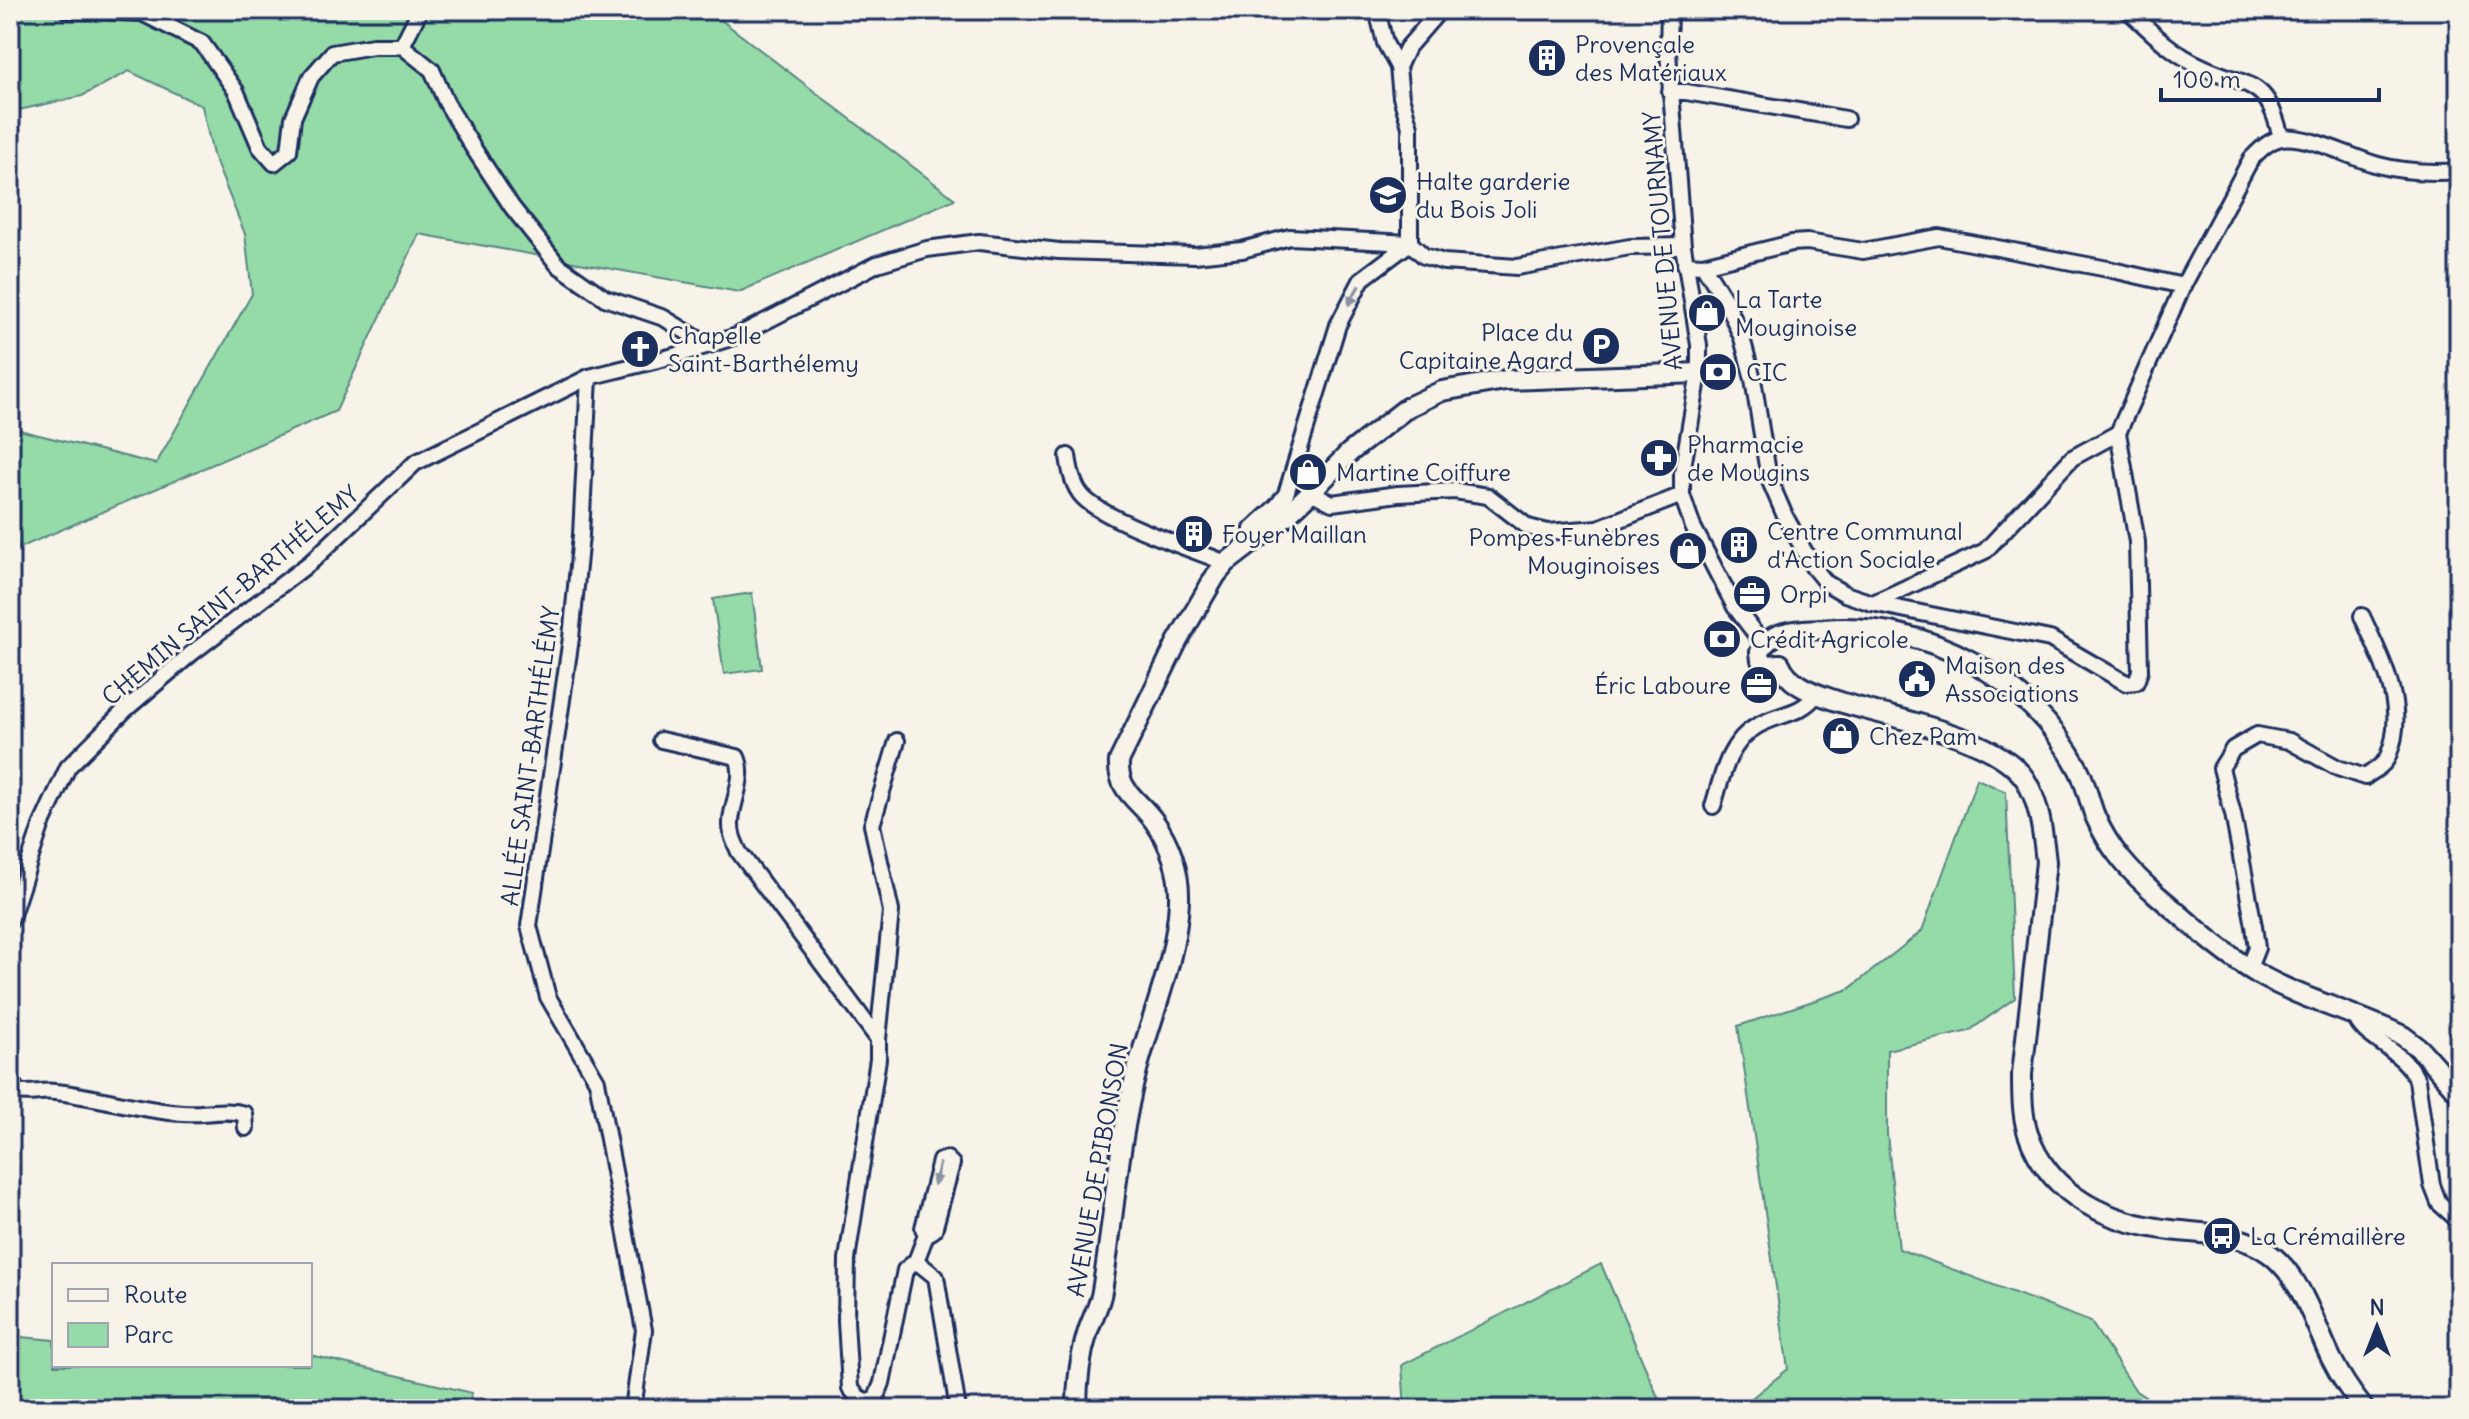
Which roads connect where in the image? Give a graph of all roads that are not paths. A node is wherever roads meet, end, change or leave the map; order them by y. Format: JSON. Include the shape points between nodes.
{"nodes":[{"id":1,"x":67,"y":10,"type":"edge"},
{"id":2,"x":420,"y":10,"type":"edge"},
{"id":3,"x":1377,"y":10,"type":"edge"},
{"id":4,"x":1440,"y":10,"type":"edge"},
{"id":5,"x":1659,"y":10,"type":"edge"},
{"id":6,"x":1669,"y":10,"type":"edge"},
{"id":7,"x":2128,"y":10,"type":"edge"},
{"id":8,"x":402,"y":46,"type":"junction"},
{"id":9,"x":1668,"y":52,"type":"junction"},
{"id":10,"x":1398,"y":67,"type":"junction"},
{"id":11,"x":1670,"y":92,"type":"junction"},
{"id":12,"x":1846,"y":119,"type":"dead end"},
{"id":13,"x":2281,"y":138,"type":"junction"},
{"id":14,"x":2459,"y":171,"type":"edge"},
{"id":15,"x":1410,"y":243,"type":"junction"},
{"id":16,"x":1683,"y":246,"type":"junction"},
{"id":17,"x":1685,"y":264,"type":"junction"},
{"id":18,"x":1703,"y":265,"type":"junction"},
{"id":19,"x":2183,"y":286,"type":"junction"},
{"id":20,"x":708,"y":345,"type":"junction"},
{"id":21,"x":1699,"y":373,"type":"junction"},
{"id":22,"x":589,"y":377,"type":"junction"},
{"id":23,"x":2118,"y":433,"type":"junction"},
{"id":24,"x":1068,"y":456,"type":"dead end"},
{"id":25,"x":1311,"y":492,"type":"junction"},
{"id":26,"x":1682,"y":495,"type":"junction"},
{"id":27,"x":1251,"y":542,"type":"junction"},
{"id":28,"x":1226,"y":563,"type":"junction"},
{"id":29,"x":1872,"y":603,"type":"junction"},
{"id":30,"x":2362,"y":616,"type":"dead end"},
{"id":31,"x":1776,"y":650,"type":"junction"},
{"id":32,"x":1817,"y":694,"type":"junction"},
{"id":33,"x":661,"y":740,"type":"dead end"},
{"id":34,"x":897,"y":741,"type":"dead end"},
{"id":35,"x":1713,"y":806,"type":"dead end"},
{"id":36,"x":10,"y":921,"type":"edge"},
{"id":37,"x":2249,"y":968,"type":"junction"},
{"id":38,"x":2356,"y":1017,"type":"junction"},
{"id":39,"x":878,"y":1039,"type":"junction"},
{"id":40,"x":10,"y":1080,"type":"edge"},
{"id":41,"x":2459,"y":1093,"type":"edge"},
{"id":42,"x":246,"y":1128,"type":"dead end"},
{"id":43,"x":2459,"y":1221,"type":"edge"},
{"id":44,"x":926,"y":1235,"type":"dead end"},
{"id":45,"x":916,"y":1261,"type":"junction"},
{"id":46,"x":633,"y":1409,"type":"edge"},
{"id":47,"x":958,"y":1409,"type":"edge"},
{"id":48,"x":1077,"y":1409,"type":"edge"},
{"id":49,"x":2364,"y":1409,"type":"edge"}],
"edges":[{"from":1,"to":8,"type":"street","via":[[142,13],[202,43],[236,91],[260,147],[274,163],[289,151],[293,118],[311,77],[332,53]]},
{"from":2,"to":8,"type":"street"},
{"from":3,"to":10,"type":"street"},
{"from":4,"to":10,"type":"street","via":[[1407,48]]},
{"from":5,"to":9,"type":"street","name":"AVENUE DE TOURNAMY"},
{"from":6,"to":9,"type":"street","name":"AVENUE DE TOURNAMY"},
{"from":7,"to":13,"type":"street","via":[[2200,66],[2251,84],[2266,96]]},
{"from":8,"to":20,"type":"street","via":[[432,70],[472,146],[558,265],[605,298],[664,318]]},
{"from":9,"to":11,"type":"street","name":"AVENUE DE TOURNAMY"},
{"from":10,"to":15,"type":"street","via":[[1410,127]]},
{"from":11,"to":12,"type":"street"},
{"from":11,"to":16,"type":"street","name":"AVENUE DE TOURNAMY"},
{"from":13,"to":14,"type":"street","via":[[2380,165]]},
{"from":13,"to":19,"type":"street","via":[[2262,146],[2251,159]]},
{"from":15,"to":16,"type":"street","name":"CHEMIN SAINT-BARTHÉLEMY","via":[[1424,256],[1444,262],[1517,267],[1630,247]]},
{"from":15,"to":20,"type":"street","name":"CHEMIN SAINT-BARTHÉLEMY","via":[[1290,237],[1195,255],[1059,251],[979,242],[927,249],[877,264],[737,336]]},
{"from":15,"to":27,"type":"street","one_way":true,"via":[[1362,279],[1338,325],[1292,479],[1277,506],[1252,529]]},
{"from":16,"to":17,"type":"street","name":"AVENUE DE TOURNAMY"},
{"from":17,"to":18,"type":"street"},
{"from":17,"to":21,"type":"street","name":"AVENUE DE TOURNAMY"},
{"from":18,"to":19,"type":"street","via":[[1792,243],[1863,251],[1939,237]]},
{"from":18,"to":29,"type":"street","via":[[1742,338],[1769,479],[1785,516],[1826,583]]},
{"from":19,"to":23,"type":"street"},
{"from":20,"to":22,"type":"street","name":"CHEMIN SAINT-BARTHÉLEMY"},
{"from":21,"to":25,"type":"street","name":"AVENUE DE PIBONSON","via":[[1505,380],[1442,391],[1378,428]]},
{"from":21,"to":26,"type":"street","name":"AVENUE DE TOURNAMY"},
{"from":22,"to":36,"type":"street","name":"CHEMIN SAINT-BARTHÉLEMY","via":[[415,463],[311,562],[126,709],[68,767],[41,826]]},
{"from":22,"to":46,"type":"street","name":"ALLÉE SAINT-BARTHÉLÉMY","via":[[571,638],[529,926],[548,997],[597,1081],[644,1330]]},
{"from":23,"to":29,"type":"street","via":[[2072,458],[1985,551]]},
{"from":23,"to":29,"type":"street","via":[[2137,542],[2136,682],[2126,683],[2050,639]]},
{"from":24,"to":28,"type":"street","via":[[1083,498]]},
{"from":25,"to":26,"type":"street","via":[[1332,503],[1466,492],[1488,496],[1528,527],[1548,532],[1598,528]]},
{"from":25,"to":27,"type":"street","name":"AVENUE DE PIBONSON"},
{"from":26,"to":31,"type":"street","name":"AVENUE DE TOURNAMY","via":[[1735,607]]},
{"from":27,"to":28,"type":"street","name":"AVENUE DE PIBONSON"},
{"from":28,"to":48,"type":"street","name":"AVENUE DE PIBONSON","via":[[1177,642],[1119,761],[1122,784],[1167,842],[1179,880],[1179,901],[1174,946],[1130,1096],[1101,1296],[1084,1346]]},
{"from":30,"to":37,"type":"street","via":[[2389,674],[2395,728],[2388,759],[2365,777],[2289,741],[2257,735],[2233,749],[2221,768],[2254,926],[2257,948]]},
{"from":31,"to":32,"type":"street","via":[[1789,679]]},
{"from":31,"to":37,"type":"street","via":[[1813,629],[1859,627],[1882,628],[1968,658],[2002,681],[2068,752],[2104,836],[2122,861]]},
{"from":32,"to":35,"type":"street","via":[[1804,708],[1755,727],[1728,756]]},
{"from":32,"to":49,"type":"street","via":[[1971,741],[2003,758],[2024,778],[2038,815],[2046,862],[2022,1074],[2028,1134],[2040,1158],[2056,1180],[2098,1213],[2166,1230],[2222,1236],[2271,1254],[2300,1291],[2332,1360]]},
{"from":33,"to":39,"type":"street","via":[[737,757],[742,767],[731,819],[739,852]]},
{"from":34,"to":39,"type":"street","via":[[872,825],[891,911]]},
{"from":37,"to":38,"type":"street"},
{"from":38,"to":41,"type":"street","via":[[2403,1036]]},
{"from":38,"to":43,"type":"street","via":[[2361,1029],[2411,1066],[2432,1185],[2439,1203]]},
{"from":39,"to":45,"type":"street","via":[[847,1259],[850,1388],[869,1402],[882,1383],[905,1270]]},
{"from":40,"to":42,"type":"street","via":[[18,1092],[30,1095],[52,1091],[162,1112],[235,1111],[245,1114]]},
{"from":44,"to":45,"type":"street"},
{"from":45,"to":47,"type":"street","via":[[936,1277]]}]}
